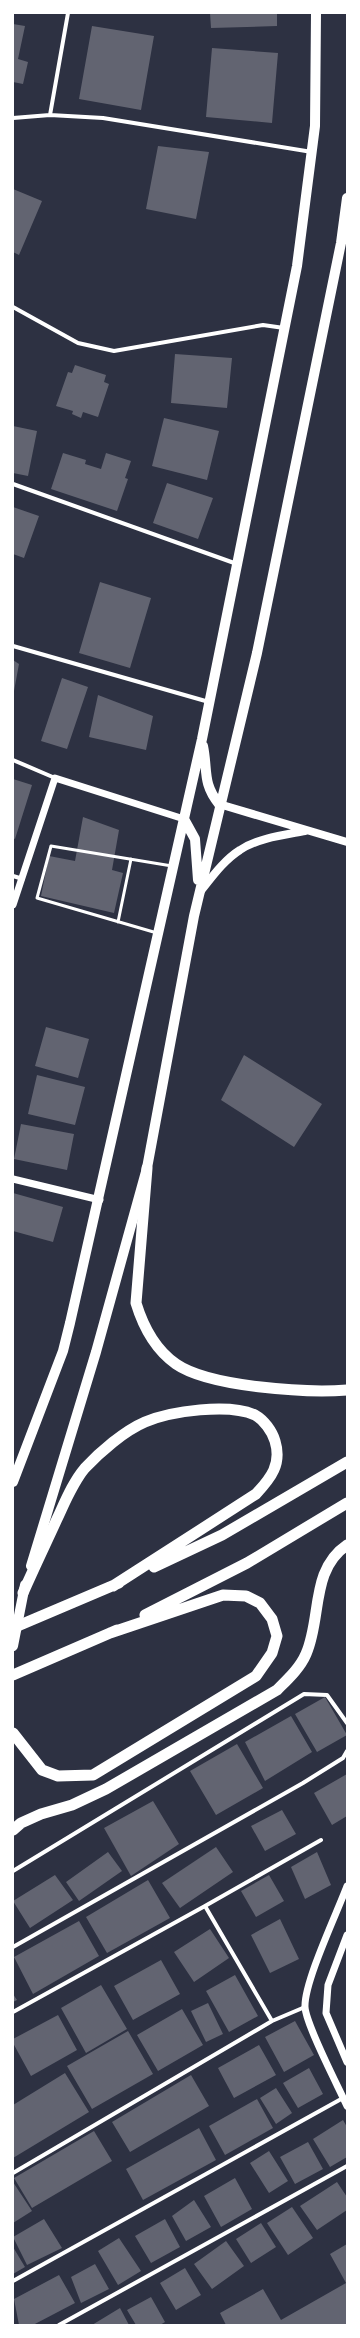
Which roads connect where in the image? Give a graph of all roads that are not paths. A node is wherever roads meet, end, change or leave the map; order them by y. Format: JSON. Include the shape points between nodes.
{"nodes":[{"id":1,"x":68,"y":13,"type":"edge"},
{"id":2,"x":316,"y":13,"type":"edge"},
{"id":3,"x":50,"y":115,"type":"junction"},
{"id":4,"x":13,"y":118,"type":"edge"},
{"id":5,"x":313,"y":152,"type":"junction"},
{"id":6,"x":347,"y":198,"type":"edge"},
{"id":7,"x":13,"y":307,"type":"edge"},
{"id":8,"x":285,"y":328,"type":"junction"},
{"id":9,"x":13,"y":484,"type":"edge"},
{"id":10,"x":238,"y":564,"type":"junction"},
{"id":11,"x":13,"y":646,"type":"edge"},
{"id":12,"x":210,"y":702,"type":"junction"},
{"id":13,"x":202,"y":739,"type":"junction"},
{"id":14,"x":13,"y":760,"type":"edge"},
{"id":15,"x":55,"y":778,"type":"junction"},
{"id":16,"x":219,"y":804,"type":"junction"},
{"id":17,"x":184,"y":819,"type":"junction"},
{"id":18,"x":306,"y":830,"type":"junction"},
{"id":19,"x":347,"y":842,"type":"edge"},
{"id":20,"x":131,"y":859,"type":"junction"},
{"id":21,"x":174,"y":867,"type":"junction"},
{"id":22,"x":13,"y":876,"type":"edge"},
{"id":23,"x":23,"y":879,"type":"junction"},
{"id":24,"x":198,"y":894,"type":"junction"},
{"id":25,"x":13,"y":906,"type":"edge"},
{"id":26,"x":118,"y":922,"type":"junction"},
{"id":27,"x":159,"y":934,"type":"junction"},
{"id":28,"x":147,"y":1168,"type":"junction"},
{"id":29,"x":13,"y":1179,"type":"edge"},
{"id":30,"x":100,"y":1200,"type":"junction"},
{"id":31,"x":347,"y":1390,"type":"edge"},
{"id":32,"x":347,"y":1462,"type":"edge"},
{"id":33,"x":13,"y":1482,"type":"edge"},
{"id":34,"x":347,"y":1503,"type":"edge"},
{"id":35,"x":347,"y":1545,"type":"edge"},
{"id":36,"x":113,"y":1586,"type":"junction"},
{"id":37,"x":23,"y":1593,"type":"junction"},
{"id":38,"x":13,"y":1628,"type":"edge"},
{"id":39,"x":110,"y":1633,"type":"junction"},
{"id":40,"x":13,"y":1646,"type":"edge"},
{"id":41,"x":13,"y":1675,"type":"edge"},
{"id":42,"x":347,"y":1723,"type":"edge"},
{"id":43,"x":13,"y":1733,"type":"edge"},
{"id":44,"x":347,"y":1751,"type":"edge"},
{"id":45,"x":13,"y":1830,"type":"edge"},
{"id":46,"x":321,"y":1840,"type":"dead end"},
{"id":47,"x":13,"y":1871,"type":"edge"},
{"id":48,"x":347,"y":1886,"type":"edge"},
{"id":49,"x":205,"y":1906,"type":"junction"},
{"id":50,"x":347,"y":1935,"type":"edge"},
{"id":51,"x":13,"y":1947,"type":"edge"},
{"id":52,"x":305,"y":2007,"type":"junction"},
{"id":53,"x":13,"y":2012,"type":"edge"},
{"id":54,"x":272,"y":2021,"type":"junction"},
{"id":55,"x":347,"y":2062,"type":"edge"},
{"id":56,"x":343,"y":2098,"type":"junction"},
{"id":57,"x":347,"y":2106,"type":"edge"},
{"id":58,"x":347,"y":2166,"type":"edge"},
{"id":59,"x":13,"y":2173,"type":"edge"},
{"id":60,"x":13,"y":2282,"type":"edge"},
{"id":61,"x":59,"y":2325,"type":"edge"}],
"edges":[{"from":1,"to":3,"type":"street"},
{"from":2,"to":5,"type":"main road"},
{"from":3,"to":4,"type":"street"},
{"from":3,"to":5,"type":"street","via":[[103,118]]},
{"from":5,"to":8,"type":"main road","via":[[298,266]]},
{"from":6,"to":16,"type":"main road","via":[[338,258],[256,653]]},
{"from":7,"to":8,"type":"street","via":[[78,343],[114,351],[263,324]]},
{"from":8,"to":10,"type":"main road"},
{"from":9,"to":10,"type":"street"},
{"from":10,"to":12,"type":"main road"},
{"from":11,"to":12,"type":"street"},
{"from":12,"to":13,"type":"main road"},
{"from":13,"to":16,"type":"main road","via":[[205,756],[204,774],[208,788]]},
{"from":13,"to":17,"type":"main road"},
{"from":14,"to":15,"type":"street"},
{"from":15,"to":17,"type":"street"},
{"from":15,"to":23,"type":"street"},
{"from":16,"to":18,"type":"main road"},
{"from":16,"to":24,"type":"main road"},
{"from":17,"to":21,"type":"main road"},
{"from":17,"to":24,"type":"main road","via":[[195,839]]},
{"from":18,"to":19,"type":"main road"},
{"from":18,"to":24,"type":"main road","via":[[262,840],[240,849],[220,866]]},
{"from":20,"to":21,"type":"lane"},
{"from":20,"to":26,"type":"lane"},
{"from":20,"to":26,"type":"lane","via":[[51,846],[37,898]]},
{"from":21,"to":27,"type":"main road"},
{"from":22,"to":23,"type":"street"},
{"from":23,"to":25,"type":"street"},
{"from":24,"to":28,"type":"main road"},
{"from":26,"to":27,"type":"lane"},
{"from":27,"to":30,"type":"main road"},
{"from":28,"to":31,"type":"highway","via":[[136,1303],[141,1321],[154,1341],[175,1364],[212,1379],[324,1392]]},
{"from":28,"to":37,"type":"main road","via":[[96,1352]]},
{"from":29,"to":30,"type":"street"},
{"from":30,"to":33,"type":"main road","via":[[63,1351]]},
{"from":32,"to":36,"type":"highway","via":[[222,1535]]},
{"from":34,"to":39,"type":"highway","via":[[247,1563]]},
{"from":35,"to":45,"type":"highway","via":[[325,1569],[306,1655],[293,1674],[277,1690],[106,1789],[72,1805],[41,1814],[21,1823]]},
{"from":36,"to":37,"type":"highway","via":[[256,1494],[272,1476],[278,1460],[275,1443],[271,1431],[256,1416],[219,1408],[184,1412],[145,1422],[109,1446],[84,1470],[66,1500]]},
{"from":36,"to":38,"type":"highway"},
{"from":37,"to":40,"type":"main road"},
{"from":39,"to":41,"type":"highway"},
{"from":39,"to":43,"type":"highway","via":[[223,1595],[246,1596],[260,1603],[272,1619],[276,1636],[272,1653],[256,1676],[93,1775],[58,1776],[42,1770]]},
{"from":42,"to":47,"type":"street","via":[[327,1695],[304,1694]]},
{"from":44,"to":51,"type":"street","via":[[343,1758],[303,1783]]},
{"from":46,"to":49,"type":"street"},
{"from":48,"to":52,"type":"street","via":[[310,1984]]},
{"from":49,"to":53,"type":"street"},
{"from":49,"to":54,"type":"street"},
{"from":50,"to":55,"type":"street","via":[[328,1985],[326,2013]]},
{"from":52,"to":54,"type":"street"},
{"from":52,"to":56,"type":"street"},
{"from":54,"to":59,"type":"street"},
{"from":56,"to":57,"type":"street"},
{"from":56,"to":60,"type":"street"},
{"from":58,"to":61,"type":"street"}]}
